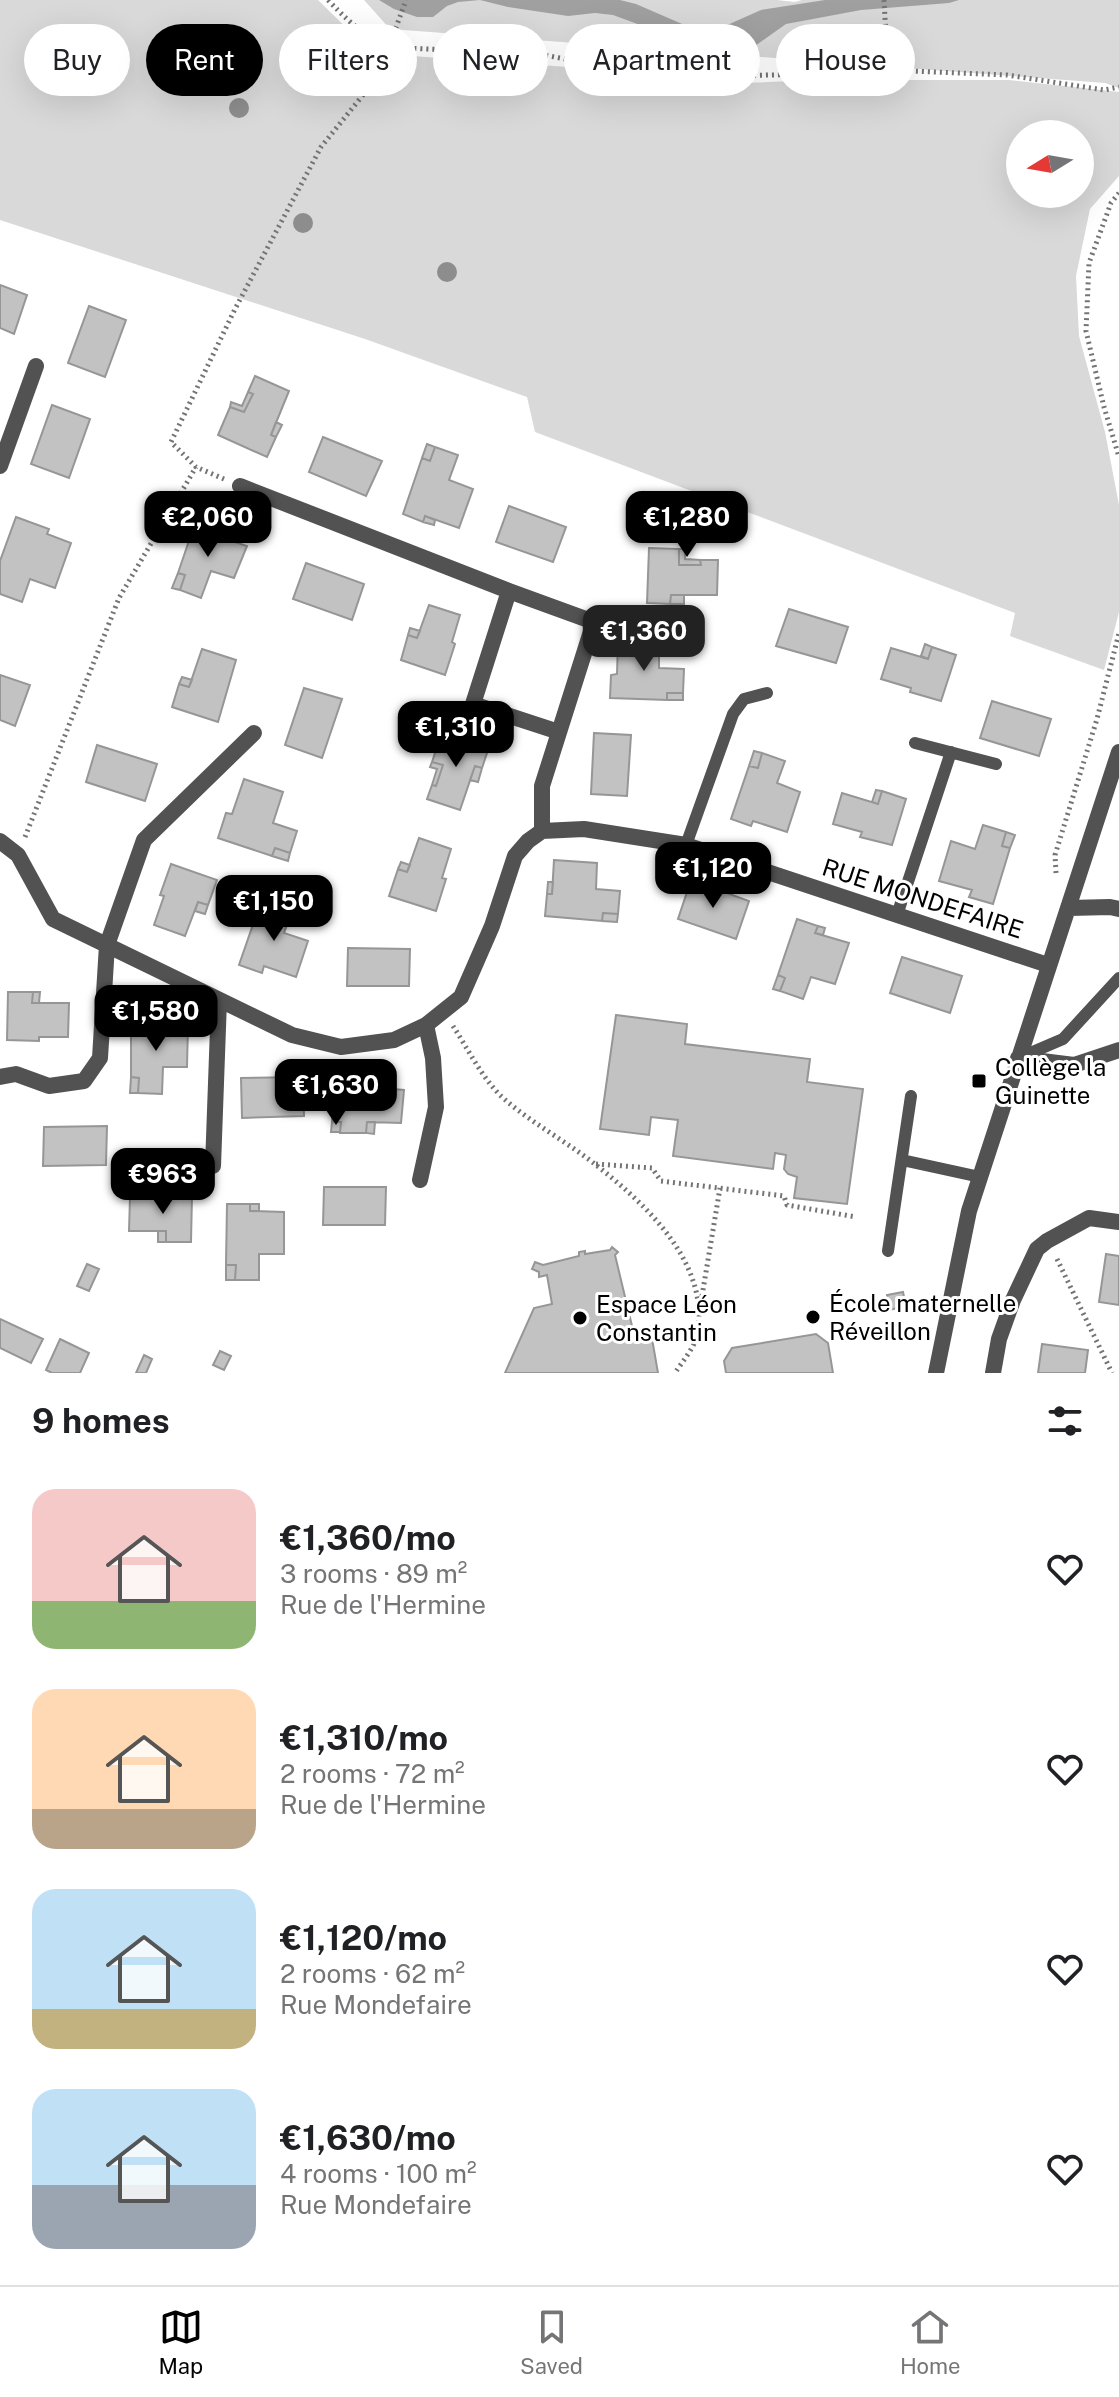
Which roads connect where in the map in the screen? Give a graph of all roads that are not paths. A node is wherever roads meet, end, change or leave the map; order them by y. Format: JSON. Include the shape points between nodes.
{"nodes":[{"id":1,"x":36,"y":366,"type":"dead end"},
{"id":2,"x":0,"y":466,"type":"edge"},
{"id":3,"x":240,"y":486,"type":"road end"},
{"id":4,"x":509,"y":591,"type":"junction"},
{"id":5,"x":767,"y":693,"type":"dead end"},
{"id":6,"x":559,"y":732,"type":"junction"},
{"id":7,"x":254,"y":733,"type":"dead end"},
{"id":8,"x":915,"y":743,"type":"dead end"},
{"id":9,"x":951,"y":752,"type":"junction"},
{"id":10,"x":1119,"y":752,"type":"edge"},
{"id":11,"x":996,"y":764,"type":"dead end"},
{"id":12,"x":542,"y":831,"type":"junction"},
{"id":13,"x":0,"y":841,"type":"edge"},
{"id":14,"x":686,"y":845,"type":"junction"},
{"id":15,"x":1069,"y":908,"type":"junction"},
{"id":16,"x":1119,"y":909,"type":"edge"},
{"id":17,"x":897,"y":915,"type":"junction"},
{"id":18,"x":107,"y":945,"type":"junction"},
{"id":19,"x":1048,"y":965,"type":"junction"},
{"id":20,"x":1119,"y":978,"type":"edge"},
{"id":21,"x":219,"y":1000,"type":"junction"},
{"id":22,"x":426,"y":1025,"type":"junction"},
{"id":23,"x":1119,"y":1050,"type":"edge"},
{"id":24,"x":1018,"y":1058,"type":"junction"},
{"id":25,"x":0,"y":1077,"type":"edge"},
{"id":26,"x":911,"y":1096,"type":"dead end"},
{"id":27,"x":902,"y":1160,"type":"junction"},
{"id":28,"x":213,"y":1166,"type":"dead end"},
{"id":29,"x":980,"y":1177,"type":"junction"},
{"id":30,"x":420,"y":1180,"type":"dead end"},
{"id":31,"x":1119,"y":1222,"type":"edge"},
{"id":32,"x":888,"y":1251,"type":"dead end"},
{"id":33,"x":936,"y":1373,"type":"edge"},
{"id":34,"x":993,"y":1373,"type":"edge"}],
"edges":[{"from":1,"to":2,"type":"street"},
{"from":3,"to":4,"type":"street"},
{"from":4,"to":6,"type":"street","via":[[594,622]]},
{"from":4,"to":6,"type":"street","via":[[473,704]]},
{"from":5,"to":14,"type":"lane","via":[[744,699],[733,714]]},
{"from":6,"to":12,"type":"street","via":[[542,786]]},
{"from":7,"to":18,"type":"street","via":[[144,840]]},
{"from":8,"to":9,"type":"lane"},
{"from":9,"to":11,"type":"lane"},
{"from":9,"to":17,"type":"lane"},
{"from":10,"to":15,"type":"street"},
{"from":12,"to":14,"type":"street","name":"RUE MONDEFAIRE","via":[[584,829]]},
{"from":12,"to":22,"type":"street","via":[[515,856],[461,997]]},
{"from":13,"to":18,"type":"street","via":[[18,855],[53,919]]},
{"from":14,"to":17,"type":"street","name":"RUE MONDEFAIRE"},
{"from":15,"to":16,"type":"street"},
{"from":15,"to":19,"type":"street"},
{"from":17,"to":19,"type":"street","name":"RUE MONDEFAIRE"},
{"from":18,"to":21,"type":"street"},
{"from":18,"to":25,"type":"street","via":[[100,1058],[84,1081],[49,1086],[16,1074]]},
{"from":19,"to":24,"type":"street"},
{"from":20,"to":24,"type":"lane","via":[[1063,1039]]},
{"from":21,"to":22,"type":"street","via":[[292,1035],[341,1047],[394,1040]]},
{"from":21,"to":28,"type":"street"},
{"from":22,"to":30,"type":"street","via":[[436,1107]]},
{"from":23,"to":24,"type":"street","via":[[1074,1065]]},
{"from":24,"to":29,"type":"street"},
{"from":26,"to":27,"type":"lane"},
{"from":27,"to":29,"type":"lane"},
{"from":27,"to":32,"type":"lane"},
{"from":29,"to":33,"type":"street"},
{"from":31,"to":34,"type":"street","via":[[1089,1218],[1037,1249],[1008,1313]]}]}
